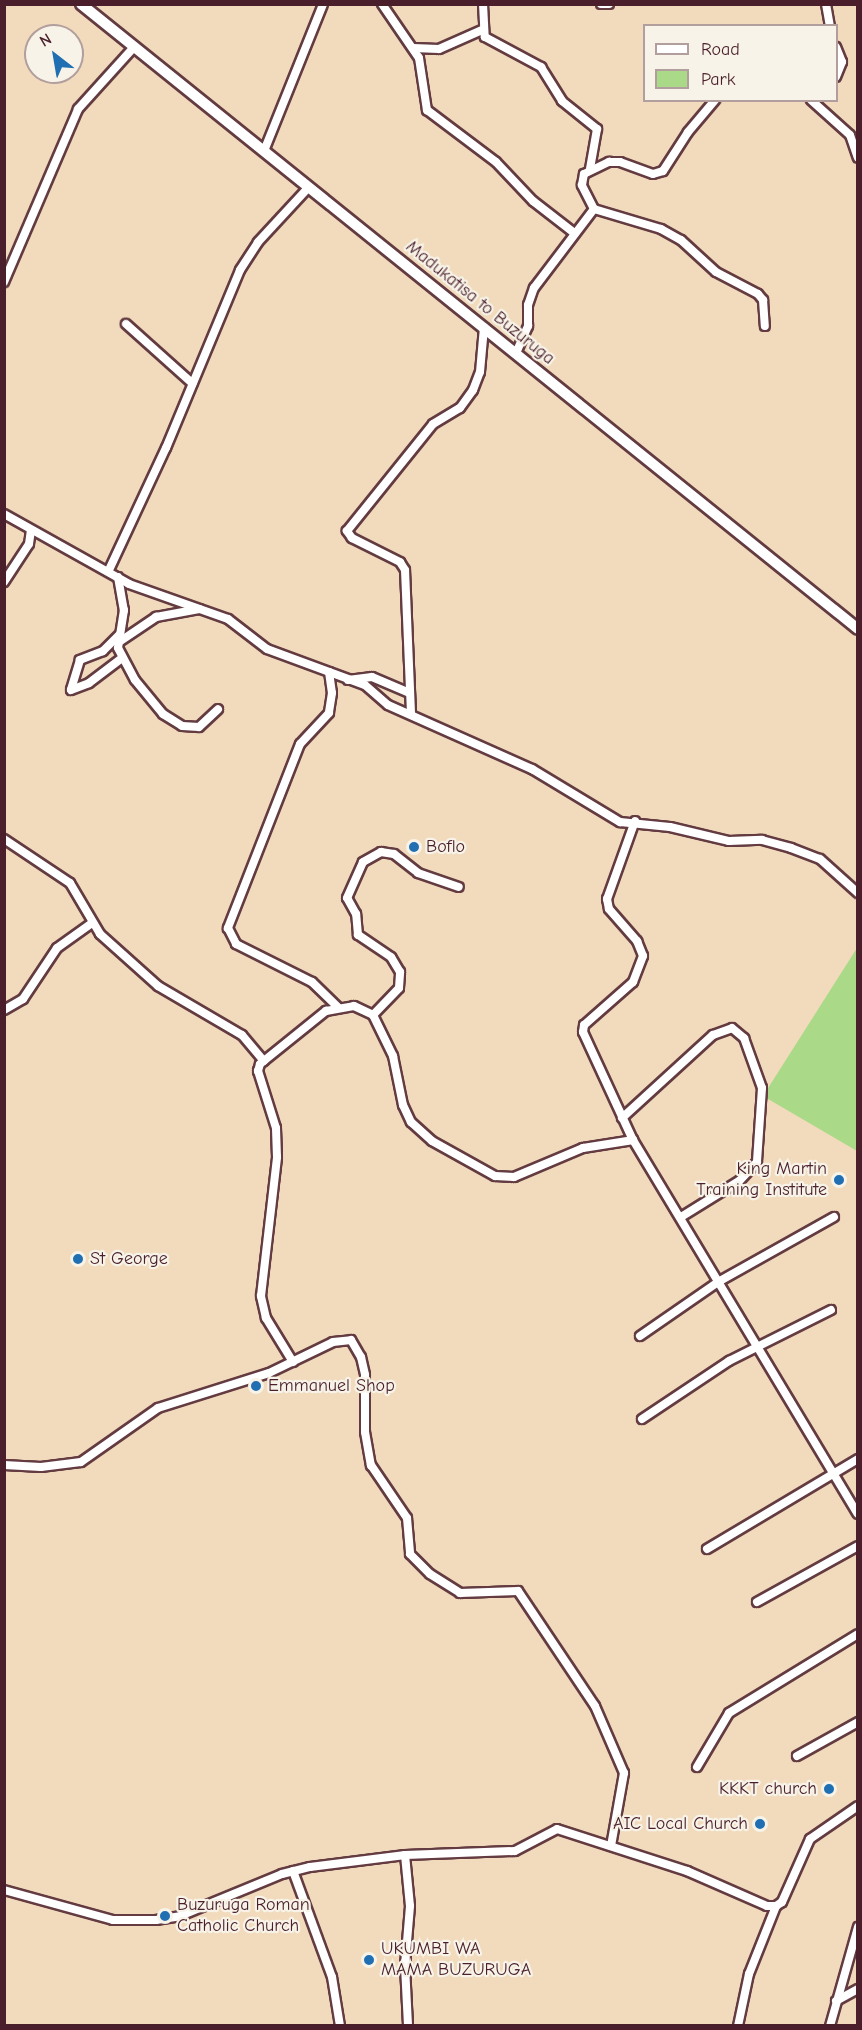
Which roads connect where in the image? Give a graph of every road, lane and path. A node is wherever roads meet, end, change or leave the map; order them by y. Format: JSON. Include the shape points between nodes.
{"nodes":[{"id":1,"x":81,"y":4,"type":"edge"},
{"id":2,"x":323,"y":4,"type":"edge"},
{"id":3,"x":382,"y":4,"type":"edge"},
{"id":4,"x":483,"y":4,"type":"edge"},
{"id":5,"x":601,"y":4,"type":"edge"},
{"id":6,"x":609,"y":4,"type":"edge"},
{"id":7,"x":826,"y":4,"type":"edge"},
{"id":8,"x":830,"y":24,"type":"edge"},
{"id":9,"x":482,"y":30,"type":"junction"},
{"id":10,"x":134,"y":47,"type":"junction"},
{"id":11,"x":413,"y":48,"type":"junction"},
{"id":12,"x":838,"y":52,"type":"edge"},
{"id":13,"x":838,"y":76,"type":"edge"},
{"id":14,"x":714,"y":102,"type":"edge"},
{"id":15,"x":814,"y":102,"type":"edge"},
{"id":16,"x":264,"y":151,"type":"junction"},
{"id":17,"x":858,"y":158,"type":"edge"},
{"id":18,"x":590,"y":168,"type":"junction"},
{"id":19,"x":309,"y":187,"type":"junction"},
{"id":20,"x":594,"y":209,"type":"junction"},
{"id":21,"x":573,"y":232,"type":"junction"},
{"id":22,"x":4,"y":282,"type":"edge"},
{"id":23,"x":126,"y":324,"type":"dead end"},
{"id":24,"x":765,"y":326,"type":"dead end"},
{"id":25,"x":484,"y":327,"type":"junction"},
{"id":26,"x":516,"y":353,"type":"junction"},
{"id":27,"x":192,"y":383,"type":"junction"},
{"id":28,"x":4,"y":514,"type":"edge"},
{"id":29,"x":31,"y":530,"type":"junction"},
{"id":30,"x":109,"y":570,"type":"junction"},
{"id":31,"x":117,"y":575,"type":"junction"},
{"id":32,"x":4,"y":582,"type":"edge"},
{"id":33,"x":200,"y":609,"type":"junction"},
{"id":34,"x":858,"y":629,"type":"edge"},
{"id":35,"x":119,"y":638,"type":"junction"},
{"id":36,"x":122,"y":658,"type":"junction"},
{"id":37,"x":329,"y":672,"type":"junction"},
{"id":38,"x":348,"y":680,"type":"junction"},
{"id":39,"x":408,"y":692,"type":"junction"},
{"id":40,"x":218,"y":710,"type":"dead end"},
{"id":41,"x":411,"y":713,"type":"junction"},
{"id":42,"x":635,"y":821,"type":"junction"},
{"id":43,"x":4,"y":839,"type":"edge"},
{"id":44,"x":459,"y":887,"type":"dead end"},
{"id":45,"x":858,"y":892,"type":"edge"},
{"id":46,"x":92,"y":923,"type":"junction"},
{"id":47,"x":338,"y":1007,"type":"junction"},
{"id":48,"x":4,"y":1010,"type":"edge"},
{"id":49,"x":373,"y":1016,"type":"junction"},
{"id":50,"x":264,"y":1061,"type":"junction"},
{"id":51,"x":622,"y":1118,"type":"junction"},
{"id":52,"x":633,"y":1140,"type":"junction"},
{"id":53,"x":681,"y":1217,"type":"junction"},
{"id":54,"x":834,"y":1217,"type":"dead end"},
{"id":55,"x":718,"y":1282,"type":"junction"},
{"id":56,"x":831,"y":1310,"type":"dead end"},
{"id":57,"x":640,"y":1336,"type":"dead end"},
{"id":58,"x":760,"y":1346,"type":"junction"},
{"id":59,"x":293,"y":1362,"type":"junction"},
{"id":60,"x":642,"y":1419,"type":"dead end"},
{"id":61,"x":858,"y":1459,"type":"edge"},
{"id":62,"x":4,"y":1465,"type":"edge"},
{"id":63,"x":834,"y":1474,"type":"junction"},
{"id":64,"x":858,"y":1514,"type":"edge"},
{"id":65,"x":858,"y":1546,"type":"edge"},
{"id":66,"x":707,"y":1549,"type":"dead end"},
{"id":67,"x":757,"y":1602,"type":"dead end"},
{"id":68,"x":858,"y":1634,"type":"edge"},
{"id":69,"x":858,"y":1722,"type":"edge"},
{"id":70,"x":797,"y":1756,"type":"dead end"},
{"id":71,"x":697,"y":1767,"type":"dead end"},
{"id":72,"x":858,"y":1806,"type":"edge"},
{"id":73,"x":611,"y":1846,"type":"junction"},
{"id":74,"x":405,"y":1855,"type":"junction"},
{"id":75,"x":292,"y":1871,"type":"junction"},
{"id":76,"x":4,"y":1890,"type":"edge"},
{"id":77,"x":776,"y":1906,"type":"junction"},
{"id":78,"x":858,"y":1927,"type":"edge"},
{"id":79,"x":858,"y":1989,"type":"edge"},
{"id":80,"x":836,"y":2001,"type":"junction"},
{"id":81,"x":340,"y":2025,"type":"edge"},
{"id":82,"x":408,"y":2025,"type":"edge"},
{"id":83,"x":738,"y":2025,"type":"edge"},
{"id":84,"x":830,"y":2025,"type":"edge"}],
"edges":[{"from":1,"to":10,"type":"main road","name":"Madukatisa to Buzuruga"},
{"from":2,"to":16,"type":"street"},
{"from":3,"to":11,"type":"street"},
{"from":4,"to":9,"type":"street"},
{"from":5,"to":6,"type":"street"},
{"from":7,"to":8,"type":"street"},
{"from":9,"to":11,"type":"street","via":[[439,49]]},
{"from":9,"to":18,"type":"street","via":[[502,47],[541,67],[562,101],[594,126],[597,140]]},
{"from":10,"to":16,"type":"main road","name":"Madukatisa to Buzuruga"},
{"from":10,"to":22,"type":"street","via":[[78,109]]},
{"from":11,"to":21,"type":"street","via":[[419,58],[427,110],[496,162],[533,201]]},
{"from":12,"to":13,"type":"street","via":[[842,70]]},
{"from":14,"to":18,"type":"street","via":[[657,174],[620,162]]},
{"from":15,"to":17,"type":"street","via":[[850,135]]},
{"from":16,"to":19,"type":"main road","name":"Madukatisa to Buzuruga"},
{"from":18,"to":20,"type":"street","via":[[582,185]]},
{"from":19,"to":25,"type":"main road","name":"Madukatisa to Buzuruga"},
{"from":19,"to":27,"type":"street","via":[[258,242],[240,270]]},
{"from":20,"to":21,"type":"street"},
{"from":20,"to":24,"type":"street","via":[[661,229],[681,240],[716,272],[759,294]]},
{"from":21,"to":26,"type":"street","via":[[530,298],[528,326]]},
{"from":23,"to":27,"type":"street"},
{"from":25,"to":26,"type":"main road","name":"Madukatisa to Buzuruga"},
{"from":25,"to":39,"type":"street","via":[[481,368],[473,390],[460,408],[433,424],[347,531],[352,538],[400,562],[405,570]]},
{"from":26,"to":34,"type":"main road","name":"Madukatisa to Buzuruga"},
{"from":27,"to":30,"type":"street"},
{"from":28,"to":29,"type":"street"},
{"from":29,"to":30,"type":"street"},
{"from":29,"to":32,"type":"street","via":[[29,544]]},
{"from":30,"to":31,"type":"street"},
{"from":31,"to":33,"type":"street","via":[[154,596]]},
{"from":31,"to":35,"type":"street","via":[[124,610]]},
{"from":33,"to":35,"type":"street","via":[[156,617]]},
{"from":33,"to":37,"type":"street","via":[[242,627],[267,649]]},
{"from":35,"to":36,"type":"street"},
{"from":35,"to":36,"type":"street","via":[[103,651],[80,660],[71,690],[89,683]]},
{"from":36,"to":40,"type":"street","via":[[169,719],[182,726],[199,727]]},
{"from":37,"to":38,"type":"street"},
{"from":37,"to":47,"type":"street","via":[[333,693],[329,713],[300,744],[228,928],[236,944],[312,982]]},
{"from":38,"to":39,"type":"street","via":[[372,677]]},
{"from":38,"to":41,"type":"street","via":[[365,685],[388,705]]},
{"from":39,"to":41,"type":"street"},
{"from":41,"to":42,"type":"street","via":[[532,769],[620,822]]},
{"from":42,"to":45,"type":"street","via":[[705,838],[762,840],[800,851],[820,859]]},
{"from":42,"to":51,"type":"street","via":[[607,899],[609,909],[637,941],[643,956],[633,982],[584,1025],[583,1032]]},
{"from":43,"to":46,"type":"street","via":[[70,883]]},
{"from":44,"to":49,"type":"street","via":[[418,873],[394,854],[381,852],[363,862],[346,898],[356,914],[358,935],[391,957],[400,972],[399,988]]},
{"from":46,"to":48,"type":"street","via":[[57,948],[22,999]]},
{"from":46,"to":50,"type":"street","via":[[158,986],[242,1035]]},
{"from":47,"to":49,"type":"street","via":[[354,1006]]},
{"from":47,"to":50,"type":"street","via":[[317,1017]]},
{"from":49,"to":52,"type":"street","via":[[393,1056],[403,1105],[411,1122],[432,1141],[483,1171],[514,1177],[583,1148]]},
{"from":50,"to":59,"type":"street","via":[[259,1078],[276,1128],[277,1157],[261,1296],[267,1318]]},
{"from":51,"to":52,"type":"street"},
{"from":51,"to":53,"type":"street","via":[[713,1035],[732,1028],[744,1038],[762,1088],[757,1162],[738,1181]]},
{"from":52,"to":53,"type":"street"},
{"from":53,"to":55,"type":"street"},
{"from":54,"to":55,"type":"street"},
{"from":55,"to":57,"type":"street"},
{"from":55,"to":58,"type":"street"},
{"from":56,"to":58,"type":"street"},
{"from":58,"to":60,"type":"street","via":[[729,1361]]},
{"from":58,"to":63,"type":"street"},
{"from":59,"to":62,"type":"street","via":[[158,1408],[81,1462],[41,1467]]},
{"from":59,"to":73,"type":"street","via":[[333,1342],[354,1343],[365,1375],[365,1432],[371,1465],[406,1518],[410,1554],[430,1574],[460,1593],[518,1591],[546,1628],[564,1663],[596,1706],[624,1773]]},
{"from":61,"to":63,"type":"street"},
{"from":63,"to":64,"type":"street"},
{"from":63,"to":66,"type":"street"},
{"from":65,"to":67,"type":"street"},
{"from":68,"to":71,"type":"street","via":[[729,1713]]},
{"from":69,"to":70,"type":"street"},
{"from":72,"to":77,"type":"street","via":[[810,1839],[782,1902]]},
{"from":73,"to":74,"type":"street","via":[[557,1829],[515,1851]]},
{"from":73,"to":77,"type":"street"},
{"from":74,"to":75,"type":"street"},
{"from":74,"to":82,"type":"street","via":[[410,1913],[405,1966]]},
{"from":75,"to":76,"type":"street","via":[[180,1916],[141,1921],[113,1920]]},
{"from":75,"to":81,"type":"street","via":[[332,1977]]},
{"from":77,"to":83,"type":"street","via":[[749,1974]]},
{"from":78,"to":80,"type":"street"},
{"from":79,"to":80,"type":"street"},
{"from":80,"to":84,"type":"street"}]}
